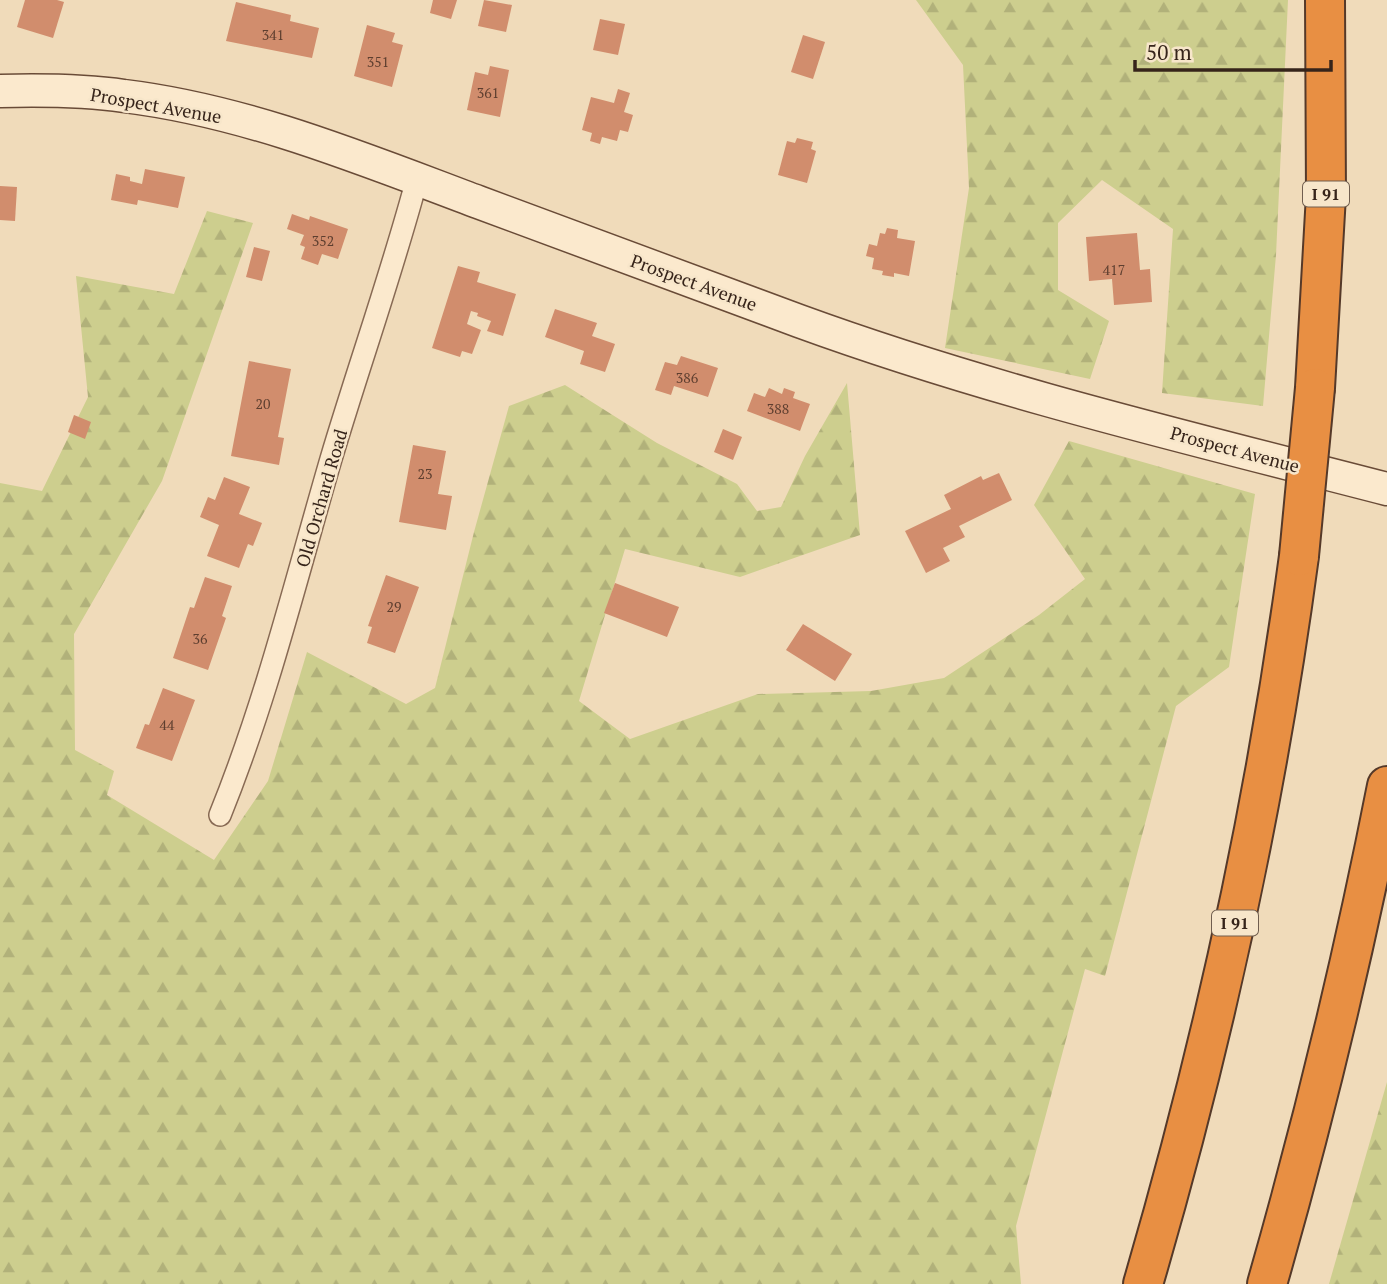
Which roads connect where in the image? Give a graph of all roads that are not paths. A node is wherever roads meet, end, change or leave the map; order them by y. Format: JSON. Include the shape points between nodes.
{"nodes":[{"id":1,"x":1325,"y":0,"type":"edge"},
{"id":2,"x":0,"y":91,"type":"edge"},
{"id":3,"x":417,"y":179,"type":"junction"},
{"id":4,"x":1387,"y":489,"type":"edge"},
{"id":5,"x":1387,"y":786,"type":"edge"},
{"id":6,"x":220,"y":815,"type":"dead end"},
{"id":7,"x":1143,"y":1284,"type":"edge"},
{"id":8,"x":1267,"y":1284,"type":"edge"}],
"edges":[{"from":1,"to":7,"type":"highway","number":"I 91","bridge":true,"via":[[1326,195],[1315,388],[1284,667],[1250,855],[1204,1054]]},
{"from":2,"to":3,"type":"street","name":"Prospect Avenue","via":[[88,92],[191,108],[325,145]]},
{"from":3,"to":4,"type":"street","name":"Prospect Avenue","via":[[803,322],[981,382]]},
{"from":3,"to":6,"type":"street","name":"Old Orchard Road","via":[[393,268],[347,404],[288,617],[245,754]]},
{"from":5,"to":8,"type":"highway","via":[[1330,1049]]}]}
